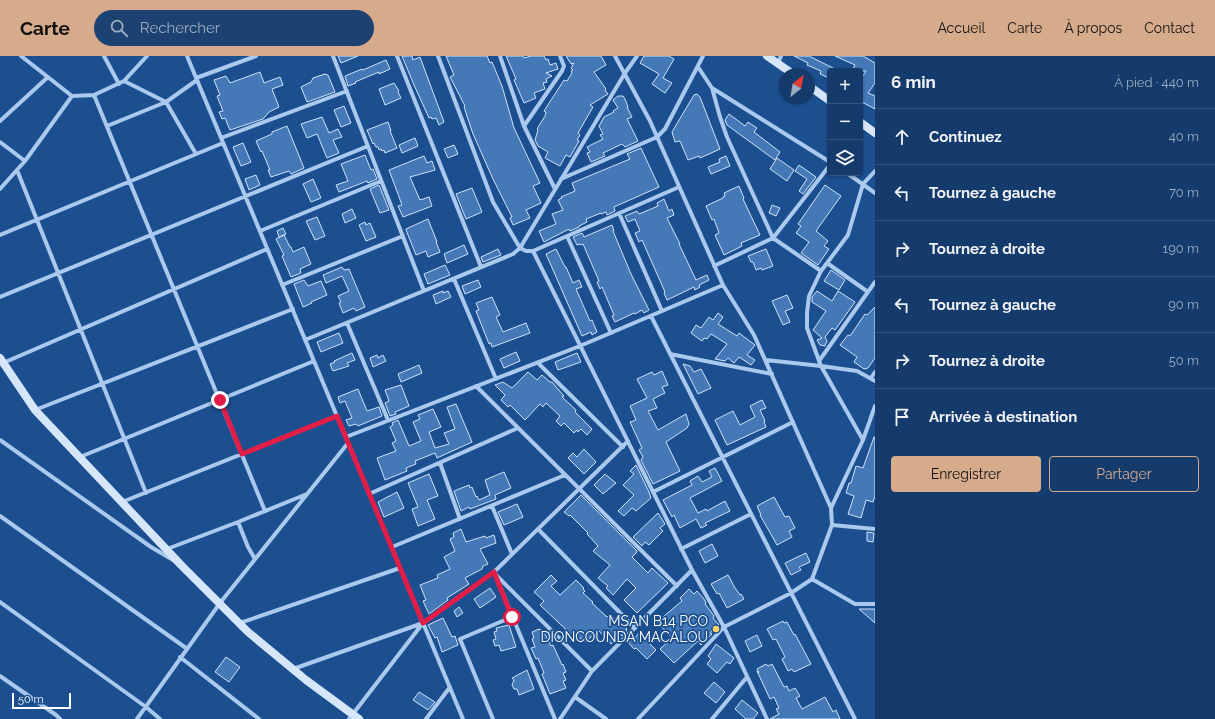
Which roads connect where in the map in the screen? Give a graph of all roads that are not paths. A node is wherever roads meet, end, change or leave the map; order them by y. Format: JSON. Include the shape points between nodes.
{"nodes":[{"id":1,"x":21,"y":56,"type":"edge"},
{"id":2,"x":104,"y":56,"type":"edge"},
{"id":3,"x":147,"y":56,"type":"edge"},
{"id":4,"x":187,"y":56,"type":"edge"},
{"id":5,"x":256,"y":56,"type":"edge"},
{"id":6,"x":333,"y":56,"type":"edge"},
{"id":7,"x":397,"y":56,"type":"edge"},
{"id":8,"x":438,"y":56,"type":"edge"},
{"id":9,"x":500,"y":56,"type":"edge"},
{"id":10,"x":560,"y":56,"type":"edge"},
{"id":11,"x":615,"y":56,"type":"edge"},
{"id":12,"x":637,"y":56,"type":"edge"},
{"id":13,"x":703,"y":56,"type":"edge"},
{"id":14,"x":767,"y":56,"type":"edge"},
{"id":15,"x":247,"y":58,"type":"edge"},
{"id":16,"x":779,"y":60,"type":"edge"},
{"id":17,"x":698,"y":67,"type":"junction"},
{"id":18,"x":786,"y":68,"type":"edge"},
{"id":19,"x":624,"y":73,"type":"junction"},
{"id":20,"x":48,"y":77,"type":"junction"},
{"id":21,"x":197,"y":79,"type":"junction"},
{"id":22,"x":124,"y":81,"type":"junction"},
{"id":23,"x":119,"y":84,"type":"junction"},
{"id":24,"x":712,"y":88,"type":"junction"},
{"id":25,"x":815,"y":90,"type":"edge"},
{"id":26,"x":346,"y":91,"type":"junction"},
{"id":27,"x":94,"y":95,"type":"junction"},
{"id":28,"x":72,"y":96,"type":"junction"},
{"id":29,"x":827,"y":99,"type":"edge"},
{"id":30,"x":166,"y":102,"type":"junction"},
{"id":31,"x":0,"y":121,"type":"edge"},
{"id":32,"x":863,"y":124,"type":"edge"},
{"id":33,"x":107,"y":126,"type":"junction"},
{"id":34,"x":524,"y":126,"type":"junction"},
{"id":35,"x":875,"y":133,"type":"edge"},
{"id":36,"x":657,"y":137,"type":"junction"},
{"id":37,"x":221,"y":138,"type":"junction"},
{"id":38,"x":0,"y":142,"type":"edge"},
{"id":39,"x":223,"y":143,"type":"junction"},
{"id":40,"x":368,"y":146,"type":"junction"},
{"id":41,"x":196,"y":154,"type":"junction"},
{"id":42,"x":827,"y":160,"type":"edge"},
{"id":43,"x":25,"y":161,"type":"junction"},
{"id":44,"x":17,"y":170,"type":"junction"},
{"id":45,"x":827,"y":170,"type":"edge"},
{"id":46,"x":875,"y":171,"type":"edge"},
{"id":47,"x":851,"y":176,"type":"edge"},
{"id":48,"x":561,"y":179,"type":"junction"},
{"id":49,"x":381,"y":180,"type":"junction"},
{"id":50,"x":130,"y":182,"type":"junction"},
{"id":51,"x":863,"y":184,"type":"junction"},
{"id":52,"x":679,"y":187,"type":"junction"},
{"id":53,"x":0,"y":189,"type":"edge"},
{"id":54,"x":555,"y":189,"type":"junction"},
{"id":55,"x":875,"y":193,"type":"edge"},
{"id":56,"x":246,"y":196,"type":"junction"},
{"id":57,"x":619,"y":213,"type":"junction"},
{"id":58,"x":37,"y":220,"type":"junction"},
{"id":59,"x":260,"y":231,"type":"junction"},
{"id":60,"x":152,"y":235,"type":"junction"},
{"id":61,"x":0,"y":236,"type":"edge"},
{"id":62,"x":403,"y":236,"type":"junction"},
{"id":63,"x":567,"y":236,"type":"junction"},
{"id":64,"x":773,"y":238,"type":"junction"},
{"id":65,"x":520,"y":248,"type":"junction"},
{"id":66,"x":267,"y":249,"type":"junction"},
{"id":67,"x":533,"y":251,"type":"junction"},
{"id":68,"x":827,"y":263,"type":"junction"},
{"id":69,"x":714,"y":266,"type":"junction"},
{"id":70,"x":482,"y":267,"type":"junction"},
{"id":71,"x":821,"y":271,"type":"junction"},
{"id":72,"x":58,"y":273,"type":"junction"},
{"id":73,"x":454,"y":278,"type":"junction"},
{"id":74,"x":875,"y":282,"type":"edge"},
{"id":75,"x":282,"y":285,"type":"junction"},
{"id":76,"x":723,"y":285,"type":"junction"},
{"id":77,"x":174,"y":289,"type":"junction"},
{"id":78,"x":424,"y":291,"type":"junction"},
{"id":79,"x":868,"y":292,"type":"junction"},
{"id":80,"x":0,"y":297,"type":"edge"},
{"id":81,"x":293,"y":309,"type":"junction"},
{"id":82,"x":662,"y":311,"type":"junction"},
{"id":83,"x":651,"y":316,"type":"junction"},
{"id":84,"x":347,"y":323,"type":"junction"},
{"id":85,"x":81,"y":329,"type":"junction"},
{"id":86,"x":611,"y":333,"type":"junction"},
{"id":87,"x":305,"y":340,"type":"junction"},
{"id":88,"x":198,"y":346,"type":"junction"},
{"id":89,"x":580,"y":346,"type":"junction"},
{"id":90,"x":670,"y":354,"type":"junction"},
{"id":91,"x":2,"y":360,"type":"edge"},
{"id":92,"x":766,"y":360,"type":"junction"},
{"id":93,"x":314,"y":361,"type":"junction"},
{"id":94,"x":819,"y":361,"type":"junction"},
{"id":95,"x":538,"y":363,"type":"junction"},
{"id":96,"x":820,"y":366,"type":"junction"},
{"id":97,"x":875,"y":372,"type":"edge"},
{"id":98,"x":772,"y":374,"type":"junction"},
{"id":99,"x":871,"y":378,"type":"junction"},
{"id":100,"x":496,"y":379,"type":"junction"},
{"id":101,"x":875,"y":382,"type":"edge"},
{"id":102,"x":102,"y":384,"type":"junction"},
{"id":103,"x":476,"y":386,"type":"junction"},
{"id":104,"x":220,"y":400,"type":"junction"},
{"id":105,"x":875,"y":406,"type":"edge"},
{"id":106,"x":35,"y":410,"type":"junction"},
{"id":107,"x":337,"y":416,"type":"junction"},
{"id":108,"x":388,"y":420,"type":"junction"},
{"id":109,"x":793,"y":422,"type":"junction"},
{"id":110,"x":518,"y":428,"type":"junction"},
{"id":111,"x":346,"y":437,"type":"junction"},
{"id":112,"x":124,"y":438,"type":"junction"},
{"id":113,"x":0,"y":440,"type":"edge"},
{"id":114,"x":863,"y":440,"type":"junction"},
{"id":115,"x":628,"y":441,"type":"junction"},
{"id":116,"x":348,"y":444,"type":"junction"},
{"id":117,"x":623,"y":447,"type":"junction"},
{"id":118,"x":242,"y":454,"type":"junction"},
{"id":119,"x":79,"y":457,"type":"junction"},
{"id":120,"x":722,"y":457,"type":"junction"},
{"id":121,"x":440,"y":463,"type":"junction"},
{"id":122,"x":565,"y":475,"type":"junction"},
{"id":123,"x":579,"y":489,"type":"junction"},
{"id":124,"x":653,"y":492,"type":"junction"},
{"id":125,"x":146,"y":493,"type":"junction"},
{"id":126,"x":307,"y":494,"type":"junction"},
{"id":127,"x":369,"y":494,"type":"junction"},
{"id":128,"x":122,"y":502,"type":"junction"},
{"id":129,"x":492,"y":506,"type":"junction"},
{"id":130,"x":831,"y":508,"type":"junction"},
{"id":131,"x":265,"y":511,"type":"junction"},
{"id":132,"x":751,"y":514,"type":"junction"},
{"id":133,"x":0,"y":516,"type":"edge"},
{"id":134,"x":460,"y":519,"type":"junction"},
{"id":135,"x":238,"y":522,"type":"junction"},
{"id":136,"x":832,"y":525,"type":"junction"},
{"id":137,"x":538,"y":529,"type":"junction"},
{"id":138,"x":875,"y":529,"type":"edge"},
{"id":139,"x":392,"y":548,"type":"junction"},
{"id":140,"x":166,"y":549,"type":"junction"},
{"id":141,"x":681,"y":549,"type":"junction"},
{"id":142,"x":512,"y":554,"type":"junction"},
{"id":143,"x":255,"y":559,"type":"junction"},
{"id":144,"x":182,"y":566,"type":"junction"},
{"id":145,"x":400,"y":568,"type":"junction"},
{"id":146,"x":692,"y":570,"type":"junction"},
{"id":147,"x":494,"y":572,"type":"junction"},
{"id":148,"x":812,"y":579,"type":"junction"},
{"id":149,"x":676,"y":586,"type":"junction"},
{"id":150,"x":791,"y":593,"type":"junction"},
{"id":151,"x":0,"y":602,"type":"edge"},
{"id":152,"x":220,"y":603,"type":"junction"},
{"id":153,"x":875,"y":604,"type":"edge"},
{"id":154,"x":512,"y":617,"type":"junction"},
{"id":155,"x":239,"y":623,"type":"junction"},
{"id":156,"x":423,"y":623,"type":"junction"},
{"id":157,"x":724,"y":626,"type":"junction"},
{"id":158,"x":635,"y":628,"type":"junction"},
{"id":159,"x":186,"y":648,"type":"junction"},
{"id":160,"x":180,"y":658,"type":"junction"},
{"id":161,"x":293,"y":669,"type":"junction"},
{"id":162,"x":592,"y":671,"type":"junction"},
{"id":163,"x":0,"y":676,"type":"edge"},
{"id":164,"x":747,"y":677,"type":"junction"},
{"id":165,"x":450,"y":687,"type":"junction"},
{"id":166,"x":575,"y":697,"type":"junction"},
{"id":167,"x":146,"y":707,"type":"junction"},
{"id":168,"x":353,"y":717,"type":"edge"},
{"id":169,"x":60,"y":719,"type":"edge"},
{"id":170,"x":137,"y":719,"type":"edge"},
{"id":171,"x":160,"y":719,"type":"edge"},
{"id":172,"x":260,"y":719,"type":"edge"},
{"id":173,"x":426,"y":719,"type":"edge"},
{"id":174,"x":463,"y":719,"type":"edge"},
{"id":175,"x":493,"y":719,"type":"edge"},
{"id":176,"x":555,"y":719,"type":"edge"},
{"id":177,"x":560,"y":719,"type":"edge"},
{"id":178,"x":606,"y":719,"type":"edge"},
{"id":179,"x":638,"y":719,"type":"edge"},
{"id":180,"x":712,"y":719,"type":"edge"},
{"id":181,"x":767,"y":719,"type":"edge"},
{"id":182,"x":855,"y":719,"type":"edge"}],
"edges":[{"from":1,"to":20,"type":"street"},
{"from":2,"to":23,"type":"street"},
{"from":3,"to":22,"type":"street"},
{"from":4,"to":21,"type":"street"},
{"from":5,"to":15,"type":"street"},
{"from":6,"to":26,"type":"street"},
{"from":7,"to":70,"type":"street"},
{"from":8,"to":65,"type":"street","via":[[493,202]]},
{"from":9,"to":34,"type":"street"},
{"from":10,"to":34,"type":"street","via":[[564,66],[562,70]]},
{"from":11,"to":19,"type":"street"},
{"from":12,"to":19,"type":"street"},
{"from":13,"to":17,"type":"street"},
{"from":14,"to":16,"type":"street"},
{"from":15,"to":21,"type":"street"},
{"from":16,"to":18,"type":"street"},
{"from":17,"to":24,"type":"street"},
{"from":17,"to":36,"type":"street","via":[[666,129]]},
{"from":19,"to":36,"type":"street"},
{"from":19,"to":48,"type":"street"},
{"from":20,"to":28,"type":"street"},
{"from":20,"to":31,"type":"street"},
{"from":21,"to":30,"type":"street"},
{"from":21,"to":37,"type":"street"},
{"from":22,"to":23,"type":"street"},
{"from":22,"to":30,"type":"street"},
{"from":23,"to":27,"type":"street"},
{"from":24,"to":42,"type":"street"},
{"from":24,"to":64,"type":"street","via":[[727,137]]},
{"from":25,"to":29,"type":"street"},
{"from":26,"to":37,"type":"street"},
{"from":26,"to":40,"type":"street"},
{"from":27,"to":28,"type":"street"},
{"from":27,"to":33,"type":"street"},
{"from":28,"to":43,"type":"street"},
{"from":30,"to":33,"type":"street"},
{"from":30,"to":41,"type":"street"},
{"from":32,"to":35,"type":"street"},
{"from":33,"to":50,"type":"street"},
{"from":34,"to":54,"type":"street"},
{"from":36,"to":48,"type":"street"},
{"from":36,"to":52,"type":"street"},
{"from":37,"to":39,"type":"street"},
{"from":38,"to":43,"type":"street"},
{"from":39,"to":41,"type":"street"},
{"from":39,"to":56,"type":"street"},
{"from":40,"to":49,"type":"street"},
{"from":40,"to":56,"type":"street"},
{"from":41,"to":50,"type":"street"},
{"from":43,"to":44,"type":"street"},
{"from":44,"to":53,"type":"street"},
{"from":44,"to":58,"type":"street"},
{"from":45,"to":64,"type":"street"},
{"from":46,"to":51,"type":"street"},
{"from":47,"to":51,"type":"street"},
{"from":48,"to":54,"type":"street"},
{"from":49,"to":59,"type":"street"},
{"from":49,"to":62,"type":"street"},
{"from":50,"to":58,"type":"street"},
{"from":50,"to":60,"type":"street"},
{"from":51,"to":55,"type":"street"},
{"from":51,"to":68,"type":"street","via":[[848,235]]},
{"from":52,"to":57,"type":"street"},
{"from":52,"to":69,"type":"street"},
{"from":54,"to":65,"type":"street"},
{"from":56,"to":59,"type":"street"},
{"from":56,"to":60,"type":"street"},
{"from":57,"to":63,"type":"street"},
{"from":57,"to":82,"type":"street"},
{"from":58,"to":61,"type":"street"},
{"from":58,"to":72,"type":"street"},
{"from":59,"to":66,"type":"street"},
{"from":60,"to":72,"type":"street"},
{"from":60,"to":77,"type":"street"},
{"from":62,"to":75,"type":"street"},
{"from":62,"to":78,"type":"street"},
{"from":63,"to":67,"type":"street"},
{"from":63,"to":86,"type":"street"},
{"from":64,"to":69,"type":"street"},
{"from":64,"to":71,"type":"street"},
{"from":65,"to":67,"type":"street"},
{"from":65,"to":70,"type":"street","via":[[513,254]]},
{"from":66,"to":75,"type":"street"},
{"from":66,"to":77,"type":"street"},
{"from":67,"to":89,"type":"street"},
{"from":68,"to":71,"type":"street"},
{"from":68,"to":79,"type":"street"},
{"from":69,"to":76,"type":"street"},
{"from":70,"to":73,"type":"street"},
{"from":71,"to":94,"type":"street","via":[[809,296],[807,313],[807,328]]},
{"from":72,"to":80,"type":"street"},
{"from":72,"to":85,"type":"street"},
{"from":73,"to":78,"type":"street"},
{"from":73,"to":100,"type":"street"},
{"from":74,"to":79,"type":"street"},
{"from":75,"to":81,"type":"street"},
{"from":76,"to":82,"type":"street"},
{"from":76,"to":92,"type":"street","via":[[754,335]]},
{"from":77,"to":85,"type":"street"},
{"from":77,"to":88,"type":"street"},
{"from":78,"to":84,"type":"street"},
{"from":79,"to":94,"type":"street"},
{"from":81,"to":87,"type":"street"},
{"from":81,"to":88,"type":"street"},
{"from":82,"to":83,"type":"street"},
{"from":83,"to":86,"type":"street"},
{"from":83,"to":90,"type":"street"},
{"from":84,"to":87,"type":"street"},
{"from":84,"to":108,"type":"street"},
{"from":85,"to":91,"type":"street"},
{"from":85,"to":102,"type":"street"},
{"from":86,"to":89,"type":"street"},
{"from":87,"to":93,"type":"street"},
{"from":88,"to":102,"type":"street"},
{"from":88,"to":104,"type":"street"},
{"from":89,"to":95,"type":"street"},
{"from":89,"to":115,"type":"street"},
{"from":90,"to":98,"type":"street"},
{"from":90,"to":120,"type":"street"},
{"from":91,"to":106,"type":"street"},
{"from":92,"to":96,"type":"street"},
{"from":92,"to":98,"type":"street"},
{"from":93,"to":104,"type":"street"},
{"from":93,"to":107,"type":"street"},
{"from":94,"to":96,"type":"street"},
{"from":95,"to":100,"type":"street"},
{"from":95,"to":117,"type":"street"},
{"from":96,"to":99,"type":"street","via":[[857,371]]},
{"from":96,"to":114,"type":"street"},
{"from":97,"to":99,"type":"street"},
{"from":98,"to":109,"type":"street"},
{"from":99,"to":101,"type":"street"},
{"from":100,"to":103,"type":"street"},
{"from":102,"to":106,"type":"street"},
{"from":102,"to":112,"type":"street"},
{"from":103,"to":108,"type":"street"},
{"from":103,"to":110,"type":"street"},
{"from":104,"to":112,"type":"street"},
{"from":104,"to":118,"type":"street"},
{"from":105,"to":114,"type":"street"},
{"from":106,"to":119,"type":"street"},
{"from":107,"to":111,"type":"street"},
{"from":107,"to":118,"type":"street"},
{"from":108,"to":111,"type":"street"},
{"from":109,"to":120,"type":"street"},
{"from":109,"to":130,"type":"street"},
{"from":110,"to":121,"type":"street"},
{"from":110,"to":122,"type":"street"},
{"from":111,"to":116,"type":"street"},
{"from":112,"to":119,"type":"street"},
{"from":112,"to":125,"type":"street"},
{"from":113,"to":144,"type":"street","via":[[151,547]]},
{"from":114,"to":130,"type":"street"},
{"from":115,"to":117,"type":"street"},
{"from":115,"to":124,"type":"street"},
{"from":116,"to":126,"type":"street"},
{"from":116,"to":127,"type":"street"},
{"from":117,"to":123,"type":"street"},
{"from":118,"to":125,"type":"street"},
{"from":118,"to":131,"type":"street"},
{"from":119,"to":128,"type":"street"},
{"from":120,"to":124,"type":"street"},
{"from":120,"to":132,"type":"street"},
{"from":121,"to":127,"type":"street"},
{"from":121,"to":134,"type":"street"},
{"from":122,"to":123,"type":"street"},
{"from":122,"to":129,"type":"street"},
{"from":123,"to":137,"type":"street"},
{"from":123,"to":149,"type":"street"},
{"from":124,"to":141,"type":"street"},
{"from":125,"to":128,"type":"street"},
{"from":126,"to":131,"type":"street"},
{"from":126,"to":143,"type":"street"},
{"from":127,"to":139,"type":"street"},
{"from":128,"to":140,"type":"street"},
{"from":129,"to":134,"type":"street"},
{"from":129,"to":142,"type":"street"},
{"from":130,"to":136,"type":"street"},
{"from":131,"to":135,"type":"street"},
{"from":132,"to":141,"type":"street"},
{"from":132,"to":150,"type":"street"},
{"from":133,"to":159,"type":"street"},
{"from":134,"to":139,"type":"street"},
{"from":135,"to":140,"type":"street"},
{"from":135,"to":143,"type":"street"},
{"from":136,"to":138,"type":"street"},
{"from":136,"to":148,"type":"street"},
{"from":137,"to":142,"type":"street"},
{"from":137,"to":158,"type":"street"},
{"from":139,"to":145,"type":"street"},
{"from":140,"to":144,"type":"street"},
{"from":141,"to":146,"type":"street"},
{"from":142,"to":147,"type":"street"},
{"from":143,"to":152,"type":"street"},
{"from":144,"to":152,"type":"street"},
{"from":145,"to":155,"type":"street"},
{"from":145,"to":156,"type":"street"},
{"from":146,"to":149,"type":"street"},
{"from":146,"to":157,"type":"street"},
{"from":147,"to":154,"type":"street"},
{"from":147,"to":156,"type":"street"},
{"from":147,"to":162,"type":"street"},
{"from":148,"to":150,"type":"street"},
{"from":148,"to":153,"type":"street","via":[[855,604]]},
{"from":149,"to":158,"type":"street"},
{"from":150,"to":157,"type":"street"},
{"from":150,"to":182,"type":"street"},
{"from":151,"to":167,"type":"street"},
{"from":152,"to":155,"type":"street"},
{"from":152,"to":159,"type":"street"},
{"from":154,"to":175,"type":"street","via":[[460,639]]},
{"from":154,"to":176,"type":"street"},
{"from":155,"to":161,"type":"street"},
{"from":156,"to":161,"type":"street"},
{"from":156,"to":165,"type":"street"},
{"from":156,"to":168,"type":"street"},
{"from":157,"to":164,"type":"street"},
{"from":157,"to":179,"type":"street"},
{"from":158,"to":162,"type":"street"},
{"from":159,"to":160,"type":"street"},
{"from":160,"to":167,"type":"street"},
{"from":160,"to":172,"type":"street"},
{"from":161,"to":168,"type":"street"},
{"from":162,"to":166,"type":"street"},
{"from":163,"to":169,"type":"street"},
{"from":164,"to":180,"type":"street"},
{"from":164,"to":181,"type":"street"},
{"from":165,"to":173,"type":"street"},
{"from":165,"to":174,"type":"street"},
{"from":166,"to":177,"type":"street"},
{"from":166,"to":178,"type":"street"},
{"from":167,"to":170,"type":"street"},
{"from":167,"to":171,"type":"street"}]}
